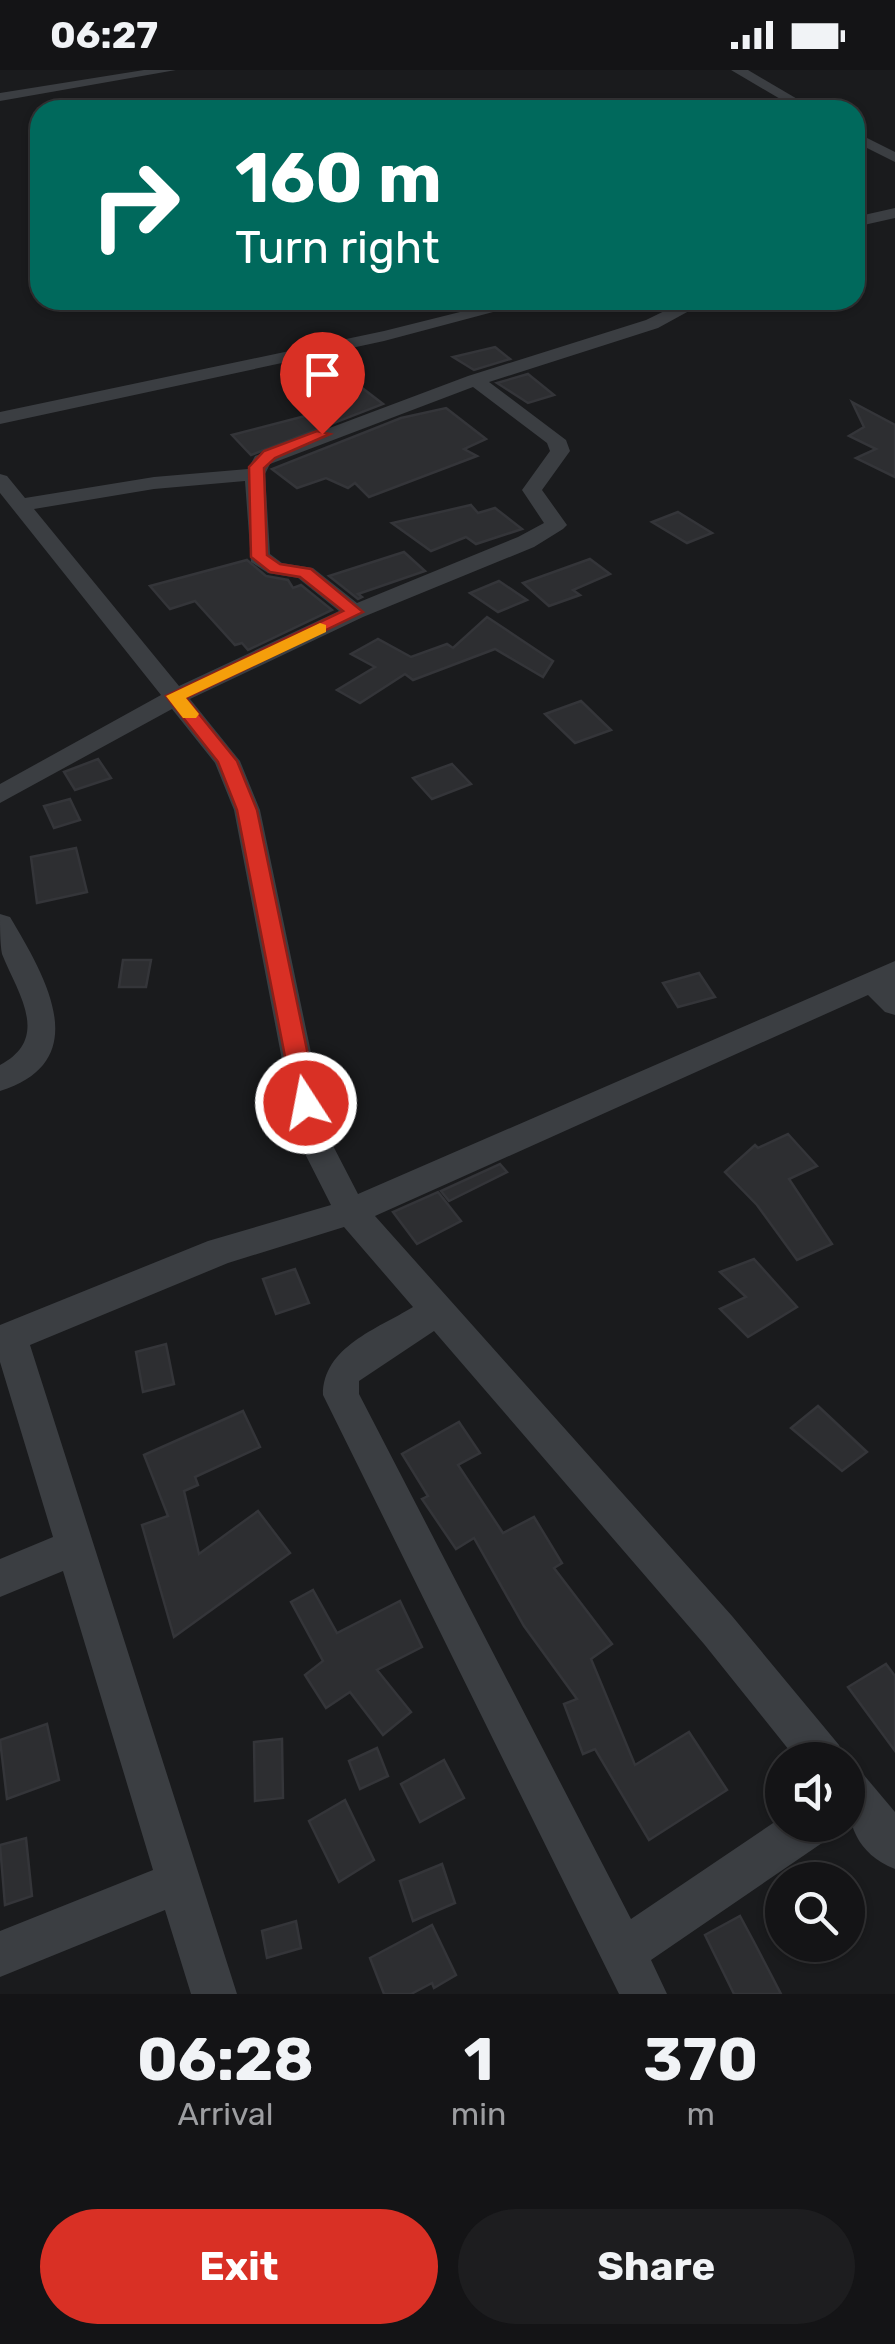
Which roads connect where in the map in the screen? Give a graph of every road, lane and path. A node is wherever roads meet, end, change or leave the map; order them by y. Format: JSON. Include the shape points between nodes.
{"nodes":[{"id":1,"x":169,"y":70,"type":"edge"},
{"id":2,"x":738,"y":70,"type":"edge"},
{"id":3,"x":0,"y":97,"type":"edge"},
{"id":4,"x":792,"y":100,"type":"edge"},
{"id":5,"x":865,"y":142,"type":"edge"},
{"id":6,"x":895,"y":158,"type":"edge"},
{"id":7,"x":895,"y":213,"type":"edge"},
{"id":8,"x":865,"y":220,"type":"edge"},
{"id":9,"x":488,"y":310,"type":"edge"},
{"id":10,"x":680,"y":310,"type":"edge"},
{"id":11,"x":475,"y":380,"type":"junction"},
{"id":12,"x":0,"y":418,"type":"edge"},
{"id":13,"x":255,"y":474,"type":"junction"},
{"id":14,"x":10,"y":492,"type":"edge"},
{"id":15,"x":355,"y":612,"type":"junction"},
{"id":16,"x":176,"y":696,"type":"junction"},
{"id":17,"x":0,"y":795,"type":"edge"},
{"id":18,"x":0,"y":924,"type":"edge"},
{"id":19,"x":883,"y":976,"type":"edge"},
{"id":20,"x":895,"y":1004,"type":"edge"},
{"id":21,"x":0,"y":1079,"type":"edge"},
{"id":22,"x":351,"y":1212,"type":"junction"},
{"id":23,"x":437,"y":1311,"type":"junction"},
{"id":24,"x":5,"y":1339,"type":"edge"},
{"id":25,"x":77,"y":1546,"type":"junction"},
{"id":26,"x":0,"y":1578,"type":"edge"},
{"id":27,"x":809,"y":1742,"type":"edge"},
{"id":28,"x":865,"y":1812,"type":"edge"},
{"id":29,"x":784,"y":1842,"type":"edge"},
{"id":30,"x":895,"y":1847,"type":"edge"},
{"id":31,"x":178,"y":1882,"type":"junction"},
{"id":32,"x":624,"y":1951,"type":"junction"},
{"id":33,"x":0,"y":1954,"type":"edge"},
{"id":34,"x":214,"y":1994,"type":"edge"},
{"id":35,"x":644,"y":1994,"type":"edge"}],
"edges":[{"from":1,"to":3,"type":"street","via":[[13,88]]},
{"from":2,"to":4,"type":"street"},
{"from":5,"to":6,"type":"street"},
{"from":7,"to":8,"type":"street"},
{"from":9,"to":12,"type":"street"},
{"from":10,"to":11,"type":"street"},
{"from":11,"to":13,"type":"street","via":[[269,454]]},
{"from":11,"to":15,"type":"street","via":[[556,440],[560,451],[532,490],[556,525]]},
{"from":13,"to":14,"type":"street"},
{"from":13,"to":15,"type":"street","via":[[259,557],[305,573]]},
{"from":14,"to":16,"type":"street"},
{"from":15,"to":16,"type":"street"},
{"from":16,"to":17,"type":"street"},
{"from":16,"to":22,"type":"street","via":[[227,761],[247,810],[313,1138]]},
{"from":18,"to":21,"type":"street","via":[[36,992],[44,1028],[38,1057]]},
{"from":19,"to":20,"type":"street"},
{"from":19,"to":22,"type":"street"},
{"from":22,"to":23,"type":"street"},
{"from":22,"to":24,"type":"street","via":[[220,1251]]},
{"from":23,"to":27,"type":"street"},
{"from":23,"to":32,"type":"street","via":[[349,1365],[340,1379],[342,1396]]},
{"from":24,"to":25,"type":"street"},
{"from":25,"to":26,"type":"street"},
{"from":25,"to":31,"type":"street"},
{"from":28,"to":30,"type":"street"},
{"from":29,"to":32,"type":"street"},
{"from":31,"to":33,"type":"street"},
{"from":31,"to":34,"type":"street"},
{"from":32,"to":35,"type":"street"}]}
